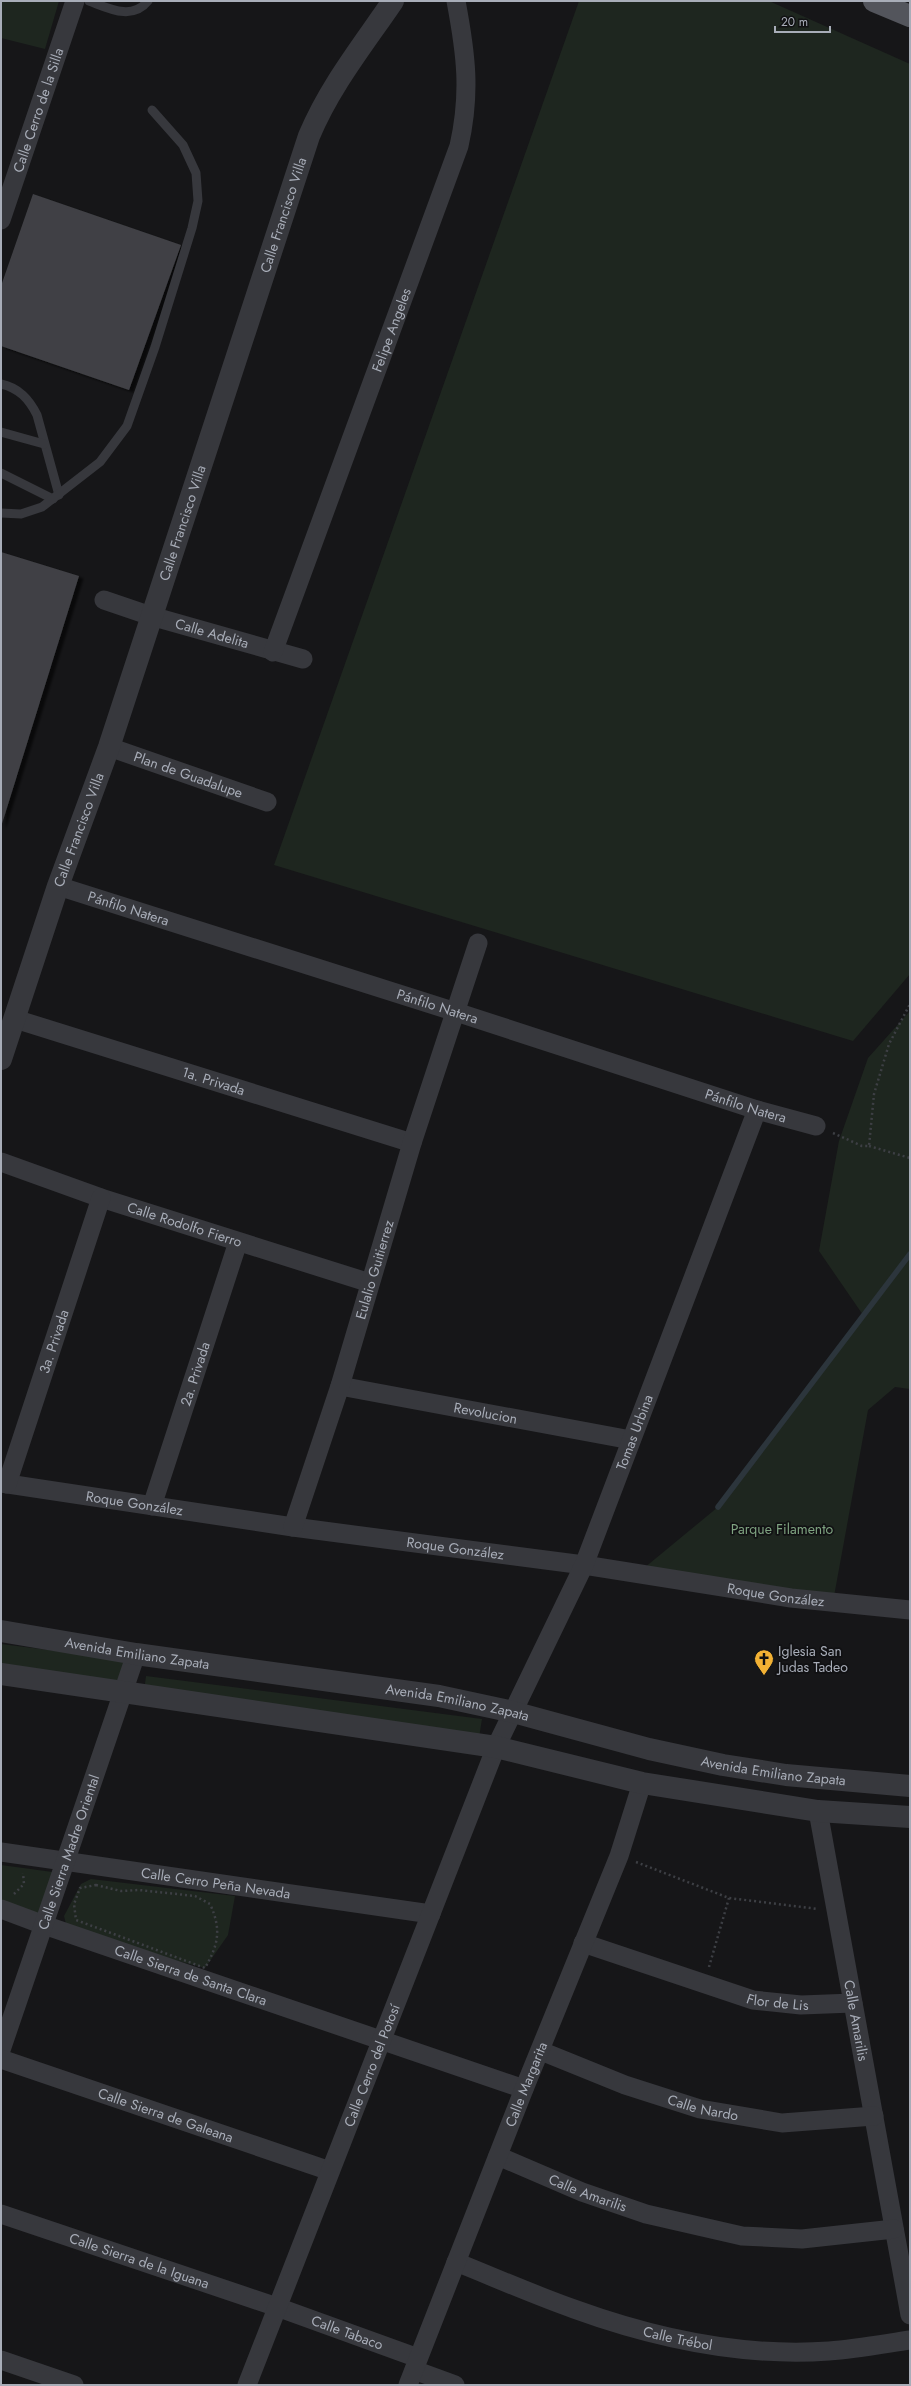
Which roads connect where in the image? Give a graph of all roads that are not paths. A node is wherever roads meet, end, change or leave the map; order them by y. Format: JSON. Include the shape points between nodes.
{"nodes":[{"id":1,"x":75,"y":1,"type":"edge"},
{"id":2,"x":89,"y":1,"type":"edge"},
{"id":3,"x":148,"y":1,"type":"edge"},
{"id":4,"x":393,"y":1,"type":"edge"},
{"id":5,"x":456,"y":1,"type":"edge"},
{"id":6,"x":874,"y":1,"type":"edge"},
{"id":7,"x":910,"y":16,"type":"edge"},
{"id":8,"x":152,"y":110,"type":"dead end"},
{"id":9,"x":1,"y":220,"type":"edge"},
{"id":10,"x":1,"y":384,"type":"edge"},
{"id":11,"x":1,"y":432,"type":"edge"},
{"id":12,"x":44,"y":444,"type":"junction"},
{"id":13,"x":1,"y":473,"type":"edge"},
{"id":14,"x":56,"y":497,"type":"junction"},
{"id":15,"x":1,"y":513,"type":"edge"},
{"id":16,"x":104,"y":600,"type":"dead end"},
{"id":17,"x":151,"y":616,"type":"junction"},
{"id":18,"x":273,"y":652,"type":"junction"},
{"id":19,"x":303,"y":659,"type":"dead end"},
{"id":20,"x":109,"y":747,"type":"junction"},
{"id":21,"x":268,"y":802,"type":"dead end"},
{"id":22,"x":58,"y":886,"type":"junction"},
{"id":23,"x":478,"y":943,"type":"dead end"},
{"id":24,"x":456,"y":1012,"type":"junction"},
{"id":25,"x":15,"y":1019,"type":"junction"},
{"id":26,"x":1,"y":1056,"type":"edge"},
{"id":27,"x":757,"y":1110,"type":"junction"},
{"id":28,"x":816,"y":1126,"type":"road end"},
{"id":29,"x":412,"y":1143,"type":"junction"},
{"id":30,"x":1,"y":1162,"type":"edge"},
{"id":31,"x":102,"y":1198,"type":"junction"},
{"id":32,"x":238,"y":1242,"type":"junction"},
{"id":33,"x":370,"y":1283,"type":"junction"},
{"id":34,"x":340,"y":1386,"type":"junction"},
{"id":35,"x":631,"y":1440,"type":"junction"},
{"id":36,"x":4,"y":1484,"type":"edge"},
{"id":37,"x":152,"y":1506,"type":"junction"},
{"id":38,"x":293,"y":1527,"type":"junction"},
{"id":39,"x":584,"y":1565,"type":"junction"},
{"id":40,"x":910,"y":1610,"type":"edge"},
{"id":41,"x":1,"y":1631,"type":"edge"},
{"id":42,"x":136,"y":1654,"type":"junction"},
{"id":43,"x":1,"y":1674,"type":"edge"},
{"id":44,"x":123,"y":1693,"type":"junction"},
{"id":45,"x":513,"y":1712,"type":"junction"},
{"id":46,"x":496,"y":1747,"type":"junction"},
{"id":47,"x":642,"y":1783,"type":"junction"},
{"id":48,"x":910,"y":1786,"type":"edge"},
{"id":49,"x":818,"y":1811,"type":"junction"},
{"id":50,"x":910,"y":1817,"type":"edge"},
{"id":51,"x":1,"y":1852,"type":"edge"},
{"id":52,"x":65,"y":1862,"type":"junction"},
{"id":53,"x":5,"y":1903,"type":"edge"},
{"id":54,"x":431,"y":1914,"type":"junction"},
{"id":55,"x":44,"y":1925,"type":"junction"},
{"id":56,"x":583,"y":1943,"type":"junction"},
{"id":57,"x":853,"y":2003,"type":"junction"},
{"id":58,"x":382,"y":2039,"type":"junction"},
{"id":59,"x":1,"y":2050,"type":"edge"},
{"id":60,"x":541,"y":2051,"type":"junction"},
{"id":61,"x":1,"y":2059,"type":"edge"},
{"id":62,"x":524,"y":2089,"type":"junction"},
{"id":63,"x":874,"y":2116,"type":"junction"},
{"id":64,"x":498,"y":2156,"type":"junction"},
{"id":65,"x":330,"y":2172,"type":"junction"},
{"id":66,"x":1,"y":2214,"type":"edge"},
{"id":67,"x":894,"y":2229,"type":"junction"},
{"id":68,"x":456,"y":2262,"type":"junction"},
{"id":69,"x":277,"y":2307,"type":"junction"},
{"id":70,"x":910,"y":2315,"type":"edge"},
{"id":71,"x":910,"y":2340,"type":"edge"},
{"id":72,"x":1,"y":2360,"type":"edge"},
{"id":73,"x":413,"y":2371,"type":"edge"},
{"id":74,"x":74,"y":2385,"type":"edge"},
{"id":75,"x":247,"y":2385,"type":"edge"},
{"id":76,"x":454,"y":2385,"type":"edge"}],
"edges":[{"from":1,"to":9,"type":"street","name":"Calle Cerro de la Silla"},
{"from":2,"to":3,"type":"lane","via":[[128,12],[144,6]]},
{"from":4,"to":17,"type":"street","name":"Calle Francisco Villa","via":[[341,74],[321,107],[309,136]]},
{"from":5,"to":18,"type":"street","name":"Felipe Angeles","via":[[465,48],[468,88],[466,116],[459,146]]},
{"from":6,"to":7,"type":"main road"},
{"from":8,"to":14,"type":"lane","via":[[183,145],[196,173],[198,201],[192,228],[127,426],[100,462]]},
{"from":10,"to":12,"type":"lane","via":[[24,395],[31,404],[37,415]]},
{"from":11,"to":12,"type":"lane"},
{"from":12,"to":14,"type":"lane"},
{"from":13,"to":14,"type":"lane"},
{"from":14,"to":15,"type":"lane","via":[[31,512]]},
{"from":16,"to":17,"type":"street","name":"Calle Adelita"},
{"from":17,"to":18,"type":"street","name":"Calle Adelita"},
{"from":17,"to":20,"type":"street","name":"Calle Francisco Villa"},
{"from":18,"to":19,"type":"street","name":"Calle Adelita"},
{"from":20,"to":21,"type":"street","name":"Plan de Guadalupe"},
{"from":20,"to":22,"type":"street","name":"Calle Francisco Villa"},
{"from":22,"to":24,"type":"street","name":"Pánfilo Natera"},
{"from":22,"to":25,"type":"street","name":"Calle Francisco Villa"},
{"from":23,"to":24,"type":"street","name":"Eulalio Guitierrez"},
{"from":24,"to":27,"type":"street","name":"Pánfilo Natera"},
{"from":24,"to":29,"type":"street","name":"Eulalio Guitierrez"},
{"from":25,"to":26,"type":"street","name":"Calle Francisco Villa"},
{"from":25,"to":29,"type":"street","name":"1a. Privada"},
{"from":27,"to":28,"type":"street","name":"Pánfilo Natera"},
{"from":27,"to":35,"type":"street","name":"Tomas Urbina"},
{"from":29,"to":33,"type":"street","name":"Eulalio Guitierrez"},
{"from":30,"to":31,"type":"street","name":"Calle Rodolfo Fierro"},
{"from":31,"to":32,"type":"street","name":"Calle Rodolfo Fierro"},
{"from":31,"to":36,"type":"street","name":"3a. Privada"},
{"from":32,"to":33,"type":"street","name":"Calle Rodolfo Fierro"},
{"from":32,"to":37,"type":"street","name":"2a. Privada"},
{"from":33,"to":34,"type":"street","name":"Eulalio Guitierrez"},
{"from":34,"to":35,"type":"street","name":"Revolucion"},
{"from":34,"to":38,"type":"street","name":"Eulalio Guitierrez"},
{"from":35,"to":39,"type":"street","name":"Tomas Urbina"},
{"from":36,"to":37,"type":"street","name":"Roque González"},
{"from":37,"to":38,"type":"street","name":"Roque González"},
{"from":38,"to":39,"type":"street","name":"Roque González"},
{"from":39,"to":40,"type":"street","name":"Roque González","via":[[791,1598]]},
{"from":39,"to":45,"type":"street","name":"Tomas Urbina"},
{"from":41,"to":42,"type":"street","name":"Avenida Emiliano Zapata"},
{"from":42,"to":44,"type":"street","name":"Calle Sierra Madre Oriental"},
{"from":42,"to":45,"type":"street","name":"Avenida Emiliano Zapata","via":[[439,1696]]},
{"from":43,"to":44,"type":"street"},
{"from":44,"to":46,"type":"street"},
{"from":44,"to":52,"type":"street","name":"Calle Sierra Madre Oriental"},
{"from":45,"to":46,"type":"street","name":"Tomas Urbina"},
{"from":45,"to":48,"type":"street","name":"Avenida Emiliano Zapata","via":[[649,1749],[723,1765],[786,1775]]},
{"from":46,"to":47,"type":"street"},
{"from":46,"to":54,"type":"street","name":"Calle Cerro del Potosí"},
{"from":47,"to":49,"type":"street"},
{"from":47,"to":56,"type":"street","name":"Calle Margarita","via":[[619,1856]]},
{"from":49,"to":50,"type":"street"},
{"from":49,"to":57,"type":"street","name":"Calle Amarilis"},
{"from":51,"to":52,"type":"street","name":"Calle Cerro Peña Nevada"},
{"from":52,"to":54,"type":"street","name":"Calle Cerro Peña Nevada"},
{"from":52,"to":55,"type":"street","name":"Calle Sierra Madre Oriental"},
{"from":53,"to":55,"type":"street","name":"Calle Sierra de Santa Clara"},
{"from":54,"to":58,"type":"street","name":"Calle Cerro del Potosí"},
{"from":55,"to":58,"type":"street","name":"Calle Sierra de Santa Clara"},
{"from":55,"to":59,"type":"street","name":"Calle Sierra Madre Oriental"},
{"from":56,"to":57,"type":"street","name":"Flor de Lis","via":[[753,2000],[777,2004]]},
{"from":56,"to":60,"type":"street","name":"Calle Margarita"},
{"from":57,"to":63,"type":"street","name":"Calle Amarilis"},
{"from":58,"to":62,"type":"street","name":"Calle Sierra de Santa Clara"},
{"from":58,"to":65,"type":"street","name":"Calle Cerro del Potosí"},
{"from":60,"to":62,"type":"street","name":"Calle Margarita"},
{"from":60,"to":63,"type":"street","name":"Calle Nardo","via":[[625,2085],[700,2109],[782,2123]]},
{"from":61,"to":65,"type":"street","name":"Calle Sierra de Galeana"},
{"from":62,"to":64,"type":"street","name":"Calle Margarita"},
{"from":63,"to":67,"type":"street","name":"Calle Amarilis"},
{"from":64,"to":67,"type":"street","name":"Calle Amarilis","via":[[582,2192],[646,2214],[742,2236],[802,2239]]},
{"from":64,"to":68,"type":"street","name":"Calle Margarita"},
{"from":65,"to":69,"type":"street","name":"Calle Cerro del Potosí"},
{"from":66,"to":69,"type":"street","name":"Calle Sierra de la Iguana"},
{"from":67,"to":70,"type":"street","name":"Calle Amarilis"},
{"from":68,"to":71,"type":"street","name":"Calle Trébol","via":[[574,2310],[668,2336],[705,2343],[748,2349],[829,2351]]},
{"from":68,"to":73,"type":"street","name":"Calle Margarita"},
{"from":69,"to":73,"type":"street","name":"Calle Tabaco"},
{"from":69,"to":75,"type":"street","name":"Calle Cerro del Potosí"},
{"from":72,"to":74,"type":"street"},
{"from":73,"to":76,"type":"street","name":"Calle Tabaco"}]}
